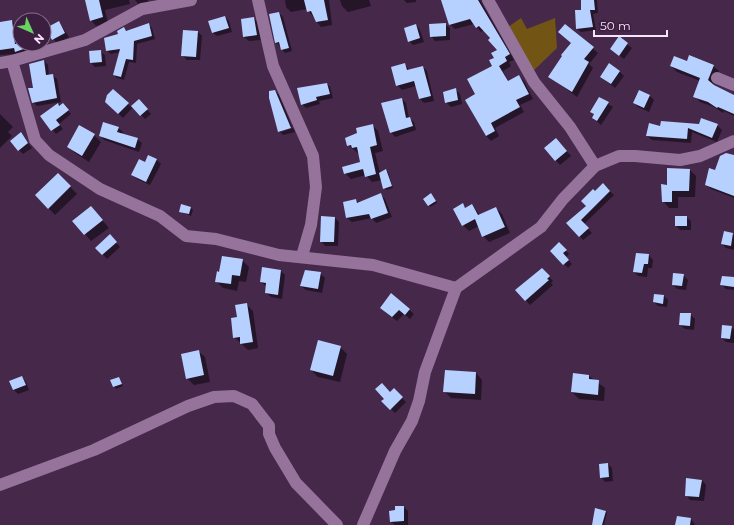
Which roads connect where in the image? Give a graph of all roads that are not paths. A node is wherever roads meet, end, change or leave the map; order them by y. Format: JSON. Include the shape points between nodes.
{"nodes":[{"id":1,"x":192,"y":0,"type":"edge"},
{"id":2,"x":258,"y":0,"type":"edge"},
{"id":3,"x":488,"y":0,"type":"edge"},
{"id":4,"x":12,"y":61,"type":"junction"},
{"id":5,"x":0,"y":62,"type":"edge"},
{"id":6,"x":717,"y":78,"type":"dead end"},
{"id":7,"x":734,"y":85,"type":"edge"},
{"id":8,"x":734,"y":141,"type":"edge"},
{"id":9,"x":595,"y":166,"type":"junction"},
{"id":10,"x":302,"y":256,"type":"junction"},
{"id":11,"x":456,"y":288,"type":"junction"},
{"id":12,"x":0,"y":485,"type":"edge"},
{"id":13,"x":337,"y":525,"type":"edge"},
{"id":14,"x":363,"y":525,"type":"edge"}],
"edges":[{"from":1,"to":4,"type":"street","via":[[142,9],[85,40]]},
{"from":2,"to":10,"type":"street","via":[[273,66],[313,156],[316,187],[311,225]]},
{"from":3,"to":9,"type":"street","via":[[534,82],[570,127]]},
{"from":4,"to":5,"type":"street"},
{"from":4,"to":10,"type":"street","via":[[35,140],[62,164],[100,189],[160,216],[186,236],[216,239],[279,255]]},
{"from":6,"to":7,"type":"street"},
{"from":8,"to":9,"type":"street","via":[[700,156],[680,160],[619,156]]},
{"from":9,"to":11,"type":"street","via":[[563,199],[541,227]]},
{"from":10,"to":11,"type":"street","via":[[373,266]]},
{"from":11,"to":14,"type":"street","via":[[425,372],[412,421],[395,451]]},
{"from":12,"to":13,"type":"street","via":[[94,450],[188,406],[214,397],[234,396],[252,404],[269,426],[269,434],[275,448],[296,483]]}]}
